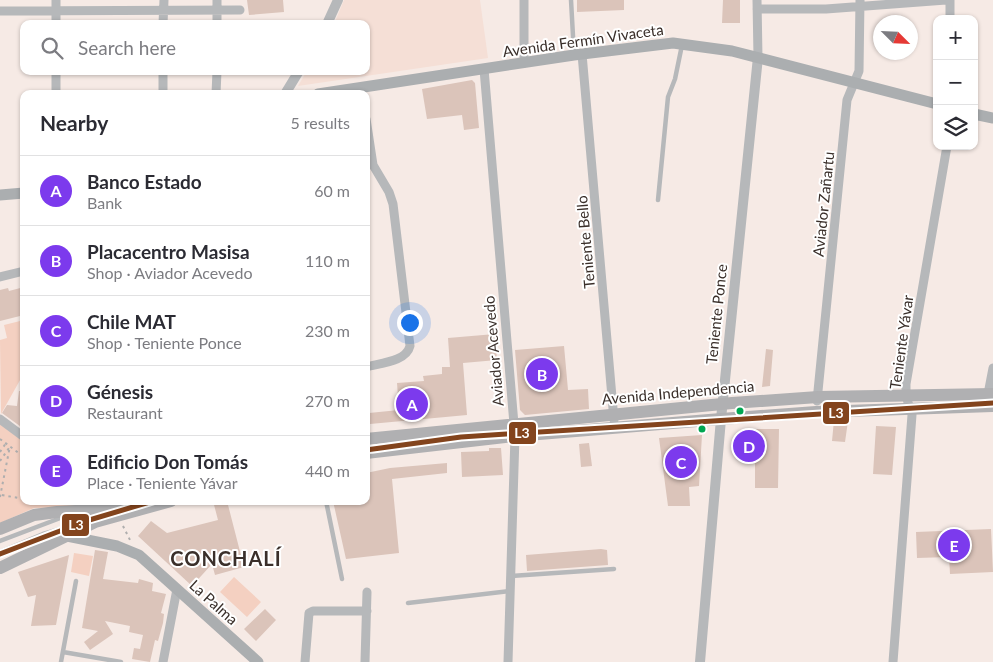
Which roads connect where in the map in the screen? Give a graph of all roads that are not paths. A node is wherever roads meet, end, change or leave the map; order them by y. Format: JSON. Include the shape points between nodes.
{"nodes":[{"id":1,"x":56,"y":0,"type":"edge"},
{"id":2,"x":164,"y":0,"type":"edge"},
{"id":3,"x":217,"y":0,"type":"edge"},
{"id":4,"x":338,"y":0,"type":"edge"},
{"id":5,"x":524,"y":0,"type":"edge"},
{"id":6,"x":571,"y":0,"type":"edge"},
{"id":7,"x":946,"y":0,"type":"edge"},
{"id":8,"x":950,"y":0,"type":"edge"},
{"id":9,"x":860,"y":3,"type":"edge"},
{"id":10,"x":757,"y":5,"type":"edge"},
{"id":11,"x":164,"y":10,"type":"junction"},
{"id":12,"x":217,"y":10,"type":"junction"},
{"id":13,"x":240,"y":10,"type":"dead end"},
{"id":14,"x":0,"y":11,"type":"edge"},
{"id":15,"x":56,"y":11,"type":"junction"},
{"id":16,"x":950,"y":15,"type":"edge"},
{"id":17,"x":56,"y":20,"type":"edge"},
{"id":18,"x":163,"y":20,"type":"edge"},
{"id":19,"x":217,"y":20,"type":"edge"},
{"id":20,"x":329,"y":20,"type":"edge"},
{"id":21,"x":682,"y":44,"type":"junction"},
{"id":22,"x":578,"y":55,"type":"junction"},
{"id":23,"x":758,"y":57,"type":"junction"},
{"id":24,"x":524,"y":63,"type":"junction"},
{"id":25,"x":484,"y":69,"type":"junction"},
{"id":26,"x":56,"y":75,"type":"edge"},
{"id":27,"x":163,"y":75,"type":"edge"},
{"id":28,"x":217,"y":75,"type":"edge"},
{"id":29,"x":297,"y":75,"type":"edge"},
{"id":30,"x":854,"y":83,"type":"junction"},
{"id":31,"x":56,"y":90,"type":"edge"},
{"id":32,"x":163,"y":90,"type":"edge"},
{"id":33,"x":216,"y":90,"type":"edge"},
{"id":34,"x":287,"y":90,"type":"edge"},
{"id":35,"x":362,"y":90,"type":"edge"},
{"id":36,"x":933,"y":103,"type":"edge"},
{"id":37,"x":978,"y":115,"type":"edge"},
{"id":38,"x":993,"y":118,"type":"edge"},
{"id":39,"x":946,"y":150,"type":"edge"},
{"id":40,"x":370,"y":166,"type":"edge"},
{"id":41,"x":20,"y":193,"type":"edge"},
{"id":42,"x":0,"y":195,"type":"edge"},
{"id":43,"x":658,"y":200,"type":"dead end"},
{"id":44,"x":20,"y":272,"type":"edge"},
{"id":45,"x":0,"y":278,"type":"edge"},
{"id":46,"x":370,"y":366,"type":"edge"},
{"id":47,"x":993,"y":368,"type":"edge"},
{"id":48,"x":906,"y":396,"type":"junction"},
{"id":49,"x":818,"y":397,"type":"junction"},
{"id":50,"x":991,"y":398,"type":"edge"},
{"id":51,"x":722,"y":404,"type":"junction"},
{"id":52,"x":910,"y":409,"type":"junction"},
{"id":53,"x":816,"y":412,"type":"junction"},
{"id":54,"x":614,"y":413,"type":"junction"},
{"id":55,"x":0,"y":419,"type":"edge"},
{"id":56,"x":720,"y":419,"type":"junction"},
{"id":57,"x":615,"y":428,"type":"junction"},
{"id":58,"x":514,"y":430,"type":"junction"},
{"id":59,"x":20,"y":434,"type":"edge"},
{"id":60,"x":370,"y":439,"type":"edge"},
{"id":61,"x":370,"y":451,"type":"edge"},
{"id":62,"x":82,"y":505,"type":"edge"},
{"id":63,"x":120,"y":505,"type":"edge"},
{"id":64,"x":144,"y":505,"type":"edge"},
{"id":65,"x":327,"y":505,"type":"edge"},
{"id":66,"x":76,"y":511,"type":"junction"},
{"id":67,"x":106,"y":511,"type":"edge"},
{"id":68,"x":95,"y":522,"type":"junction"},
{"id":69,"x":0,"y":529,"type":"edge"},
{"id":70,"x":67,"y":536,"type":"junction"},
{"id":71,"x":0,"y":541,"type":"edge"},
{"id":72,"x":0,"y":552,"type":"edge"},
{"id":73,"x":0,"y":568,"type":"edge"},
{"id":74,"x":614,"y":569,"type":"dead end"},
{"id":75,"x":511,"y":576,"type":"junction"},
{"id":76,"x":342,"y":579,"type":"dead end"},
{"id":77,"x":76,"y":581,"type":"dead end"},
{"id":78,"x":177,"y":589,"type":"junction"},
{"id":79,"x":510,"y":591,"type":"junction"},
{"id":80,"x":367,"y":592,"type":"dead end"},
{"id":81,"x":408,"y":603,"type":"dead end"},
{"id":82,"x":367,"y":612,"type":"junction"},
{"id":83,"x":63,"y":652,"type":"junction"},
{"id":84,"x":61,"y":662,"type":"edge"},
{"id":85,"x":121,"y":662,"type":"edge"},
{"id":86,"x":163,"y":662,"type":"edge"},
{"id":87,"x":258,"y":662,"type":"edge"},
{"id":88,"x":305,"y":662,"type":"edge"},
{"id":89,"x":365,"y":662,"type":"edge"},
{"id":90,"x":508,"y":662,"type":"edge"},
{"id":91,"x":700,"y":662,"type":"edge"},
{"id":92,"x":893,"y":662,"type":"edge"}],
"edges":[{"from":1,"to":15,"type":"street"},
{"from":2,"to":11,"type":"street"},
{"from":3,"to":12,"type":"street"},
{"from":4,"to":20,"type":"street"},
{"from":5,"to":24,"type":"street"},
{"from":6,"to":22,"type":"lane"},
{"from":7,"to":9,"type":"street"},
{"from":8,"to":16,"type":"street"},
{"from":9,"to":10,"type":"street"},
{"from":9,"to":30,"type":"street","name":"Aviador Zañartu","via":[[859,66]]},
{"from":10,"to":23,"type":"street","name":"Teniente Ponce"},
{"from":11,"to":12,"type":"street"},
{"from":11,"to":15,"type":"street"},
{"from":11,"to":18,"type":"street"},
{"from":12,"to":13,"type":"street"},
{"from":12,"to":19,"type":"street"},
{"from":14,"to":15,"type":"street"},
{"from":15,"to":17,"type":"street"},
{"from":21,"to":22,"type":"main road","name":"Avenida Fermín Vivaceta"},
{"from":21,"to":23,"type":"main road","name":"Avenida Fermín Vivaceta"},
{"from":21,"to":43,"type":"lane","via":[[668,97]]},
{"from":22,"to":24,"type":"main road","name":"Avenida Fermín Vivaceta"},
{"from":22,"to":54,"type":"street","name":"Teniente Bello"},
{"from":23,"to":30,"type":"main road","name":"Avenida Fermín Vivaceta"},
{"from":23,"to":51,"type":"street","name":"Teniente Ponce"},
{"from":24,"to":25,"type":"main road","name":"Avenida Fermín Vivaceta"},
{"from":25,"to":35,"type":"main road","name":"Avenida Fermín Vivaceta"},
{"from":25,"to":58,"type":"street","name":"Aviador Acevedo"},
{"from":26,"to":31,"type":"street"},
{"from":27,"to":32,"type":"street"},
{"from":28,"to":33,"type":"street"},
{"from":29,"to":34,"type":"street"},
{"from":30,"to":36,"type":"main road","name":"Avenida Fermín Vivaceta"},
{"from":30,"to":49,"type":"street","name":"Aviador Zañartu","via":[[847,100]]},
{"from":37,"to":38,"type":"main road"},
{"from":39,"to":48,"type":"street","name":"Teniente Yávar"},
{"from":40,"to":46,"type":"street","via":[[389,192],[393,204],[409,343],[408,352],[402,357]]},
{"from":41,"to":42,"type":"main road"},
{"from":44,"to":45,"type":"street"},
{"from":47,"to":50,"type":"street"},
{"from":48,"to":49,"type":"main road","name":"Avenida Independencia"},
{"from":48,"to":50,"type":"main road","name":"Avenida Independencia"},
{"from":48,"to":52,"type":"street","name":"Teniente Yávar"},
{"from":49,"to":51,"type":"main road","name":"Avenida Independencia"},
{"from":49,"to":53,"type":"street","name":"Aviador Zañartu"},
{"from":50,"to":52,"type":"main road","name":"Avenida Independencia"},
{"from":51,"to":54,"type":"main road","name":"Avenida Independencia"},
{"from":51,"to":56,"type":"street","name":"Teniente Ponce"},
{"from":52,"to":53,"type":"main road","name":"Avenida Independencia"},
{"from":52,"to":92,"type":"street","name":"Teniente Yávar"},
{"from":53,"to":56,"type":"main road","name":"Avenida Independencia"},
{"from":54,"to":57,"type":"street","name":"Teniente Bello"},
{"from":54,"to":58,"type":"main road","name":"Avenida Independencia"},
{"from":55,"to":59,"type":"street"},
{"from":56,"to":57,"type":"main road","name":"Avenida Independencia"},
{"from":56,"to":91,"type":"street","name":"Teniente Ponce"},
{"from":57,"to":58,"type":"main road","name":"Avenida Independencia"},
{"from":58,"to":60,"type":"main road","name":"Avenida Independencia"},
{"from":58,"to":61,"type":"main road","name":"Avenida Independencia"},
{"from":58,"to":75,"type":"street","name":"Aviador Acevedo"},
{"from":62,"to":66,"type":"street"},
{"from":63,"to":67,"type":"main road"},
{"from":64,"to":67,"type":"main road"},
{"from":65,"to":76,"type":"lane"},
{"from":66,"to":67,"type":"main road"},
{"from":66,"to":69,"type":"main road","via":[[34,516]]},
{"from":66,"to":71,"type":"lane"},
{"from":67,"to":68,"type":"main road"},
{"from":68,"to":70,"type":"main road"},
{"from":68,"to":72,"type":"lane","via":[[62,527]]},
{"from":70,"to":73,"type":"main road"},
{"from":70,"to":78,"type":"main road","name":"La Palma","via":[[102,542],[132,552]]},
{"from":74,"to":75,"type":"lane"},
{"from":75,"to":79,"type":"street","name":"Aviador Acevedo"},
{"from":77,"to":83,"type":"lane"},
{"from":78,"to":86,"type":"street"},
{"from":78,"to":87,"type":"main road","name":"La Palma"},
{"from":79,"to":81,"type":"lane"},
{"from":79,"to":90,"type":"street","name":"Aviador Acevedo"},
{"from":80,"to":82,"type":"street"},
{"from":82,"to":88,"type":"street","via":[[309,613]]},
{"from":82,"to":89,"type":"street"},
{"from":83,"to":84,"type":"lane"},
{"from":83,"to":85,"type":"lane"}]}
